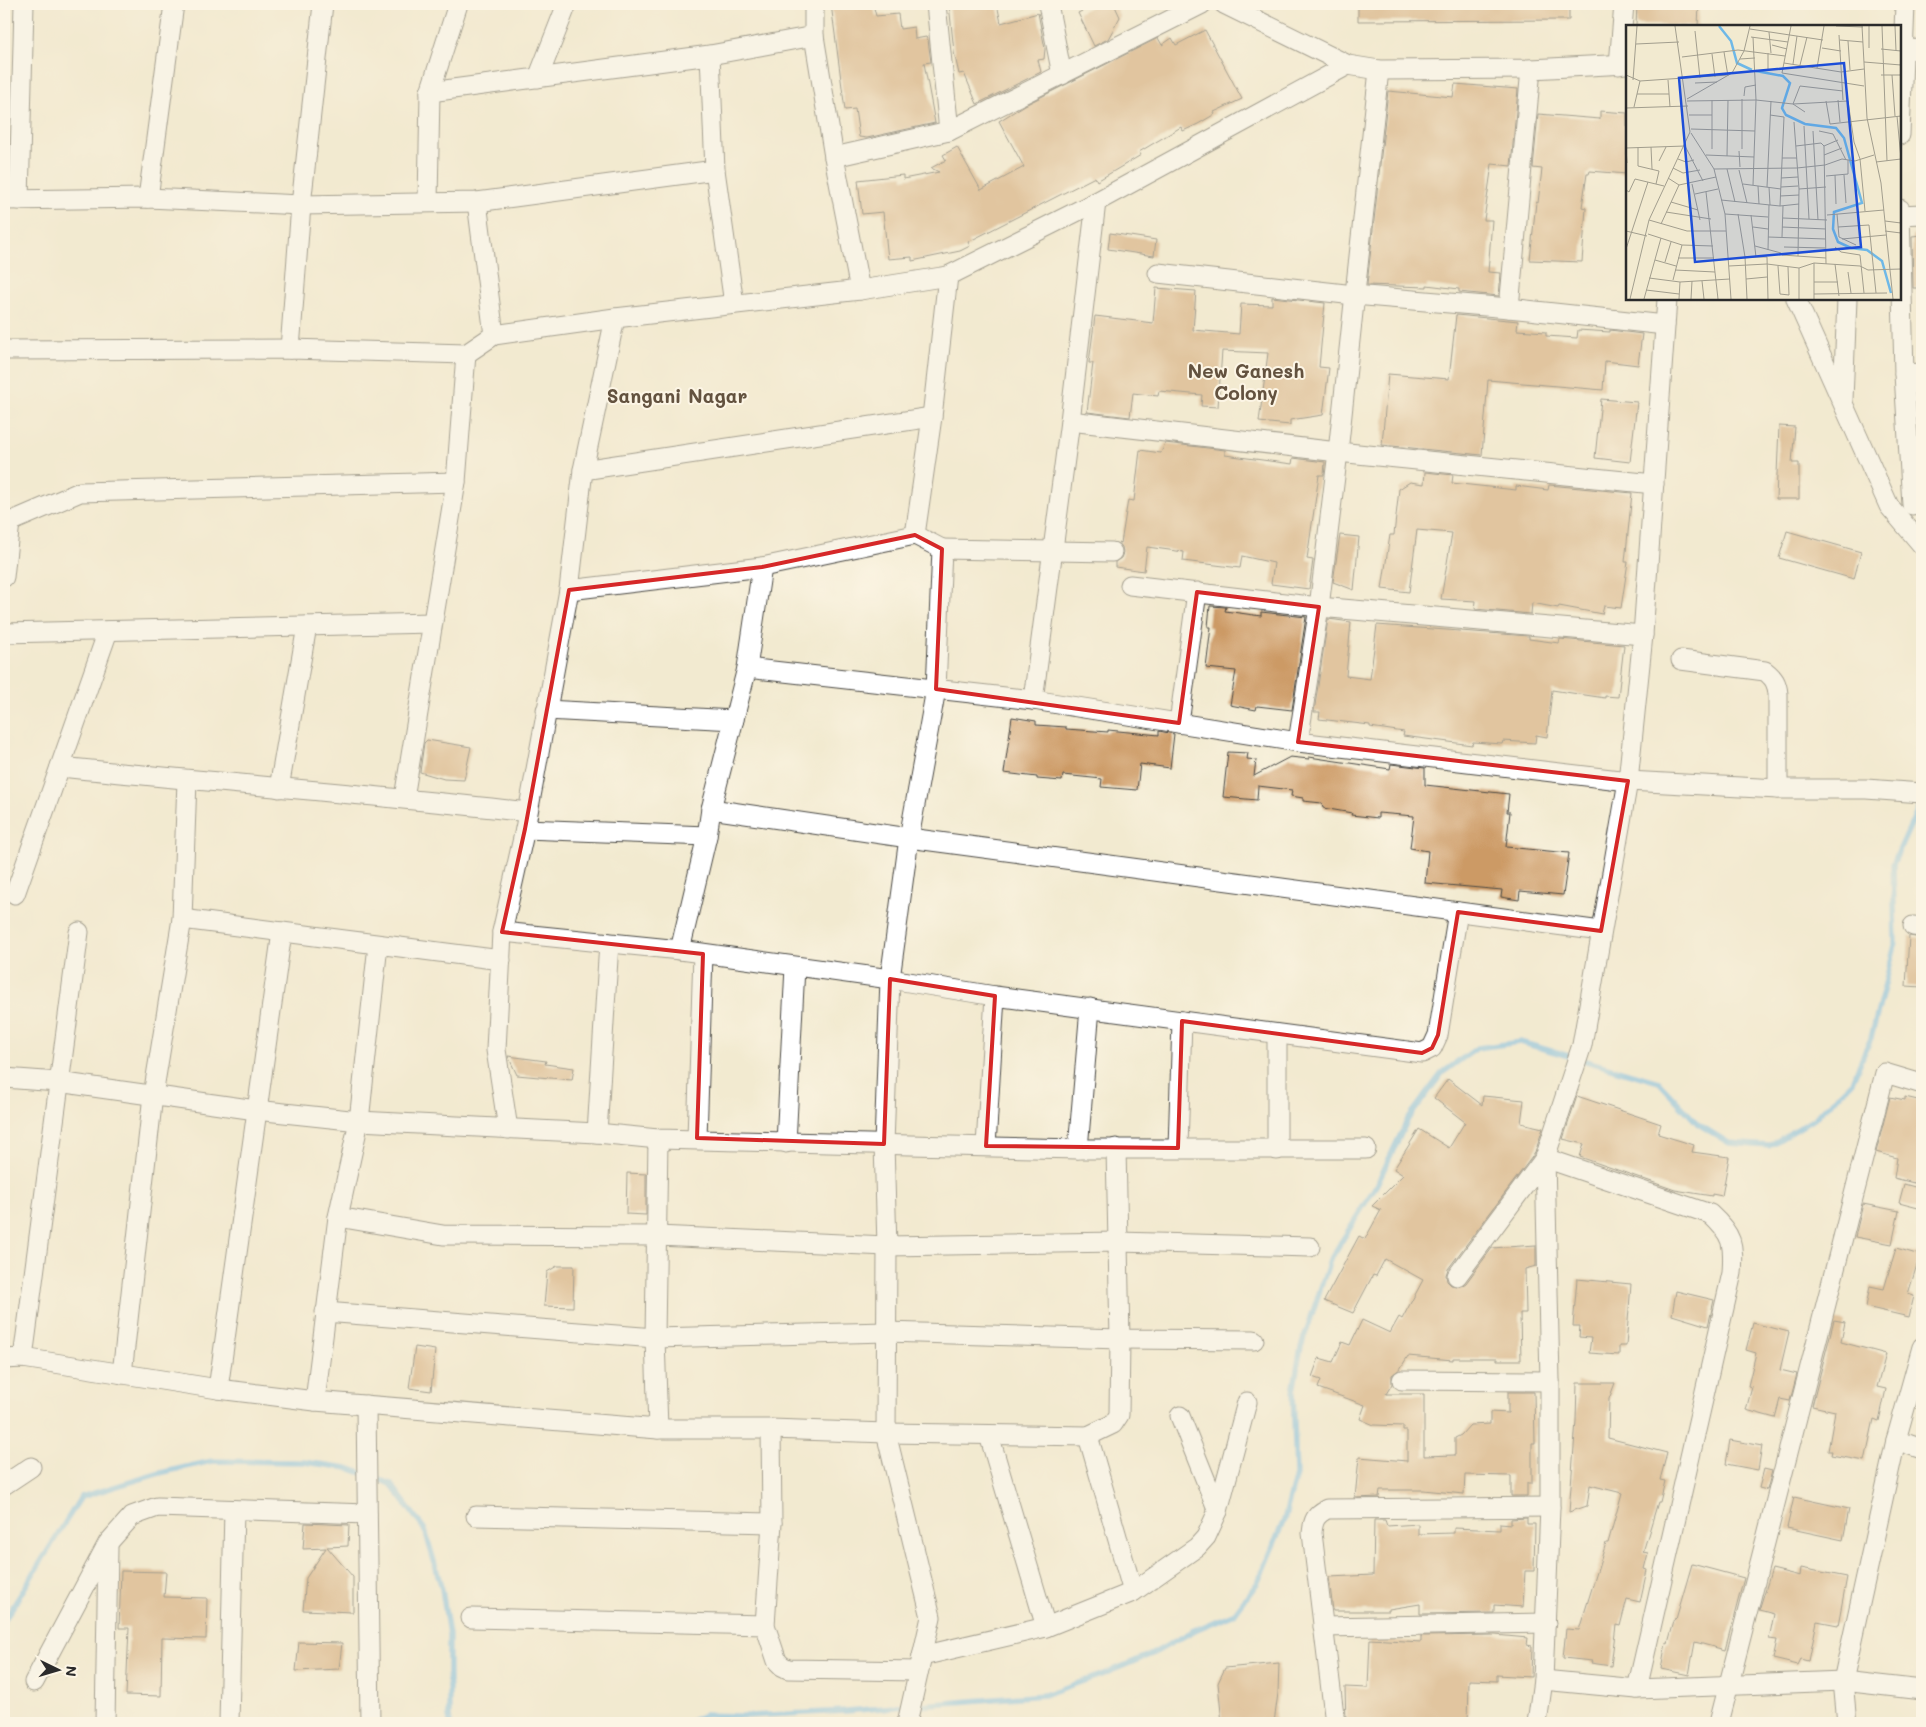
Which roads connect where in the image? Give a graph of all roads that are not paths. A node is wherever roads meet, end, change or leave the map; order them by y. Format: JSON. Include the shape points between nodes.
{"nodes":[{"id":1,"x":24,"y":4,"type":"edge"},
{"id":2,"x":174,"y":4,"type":"edge"},
{"id":3,"x":322,"y":4,"type":"edge"},
{"id":4,"x":458,"y":4,"type":"edge"},
{"id":5,"x":567,"y":4,"type":"edge"},
{"id":6,"x":814,"y":4,"type":"edge"},
{"id":7,"x":936,"y":4,"type":"edge"},
{"id":8,"x":1048,"y":4,"type":"edge"},
{"id":9,"x":1202,"y":4,"type":"edge"},
{"id":10,"x":1224,"y":4,"type":"edge"},
{"id":11,"x":1624,"y":4,"type":"edge"},
{"id":12,"x":1905,"y":4,"type":"edge"},
{"id":13,"x":814,"y":36,"type":"junction"},
{"id":14,"x":1909,"y":50,"type":"edge"},
{"id":15,"x":710,"y":55,"type":"junction"},
{"id":16,"x":1348,"y":65,"type":"junction"},
{"id":17,"x":1623,"y":65,"type":"edge"},
{"id":18,"x":1531,"y":69,"type":"junction"},
{"id":19,"x":1379,"y":70,"type":"junction"},
{"id":20,"x":1062,"y":75,"type":"junction"},
{"id":21,"x":538,"y":78,"type":"junction"},
{"id":22,"x":430,"y":92,"type":"junction"},
{"id":23,"x":1901,"y":126,"type":"edge"},
{"id":24,"x":949,"y":131,"type":"junction"},
{"id":25,"x":834,"y":157,"type":"junction"},
{"id":26,"x":715,"y":170,"type":"junction"},
{"id":27,"x":148,"y":198,"type":"junction"},
{"id":28,"x":11,"y":200,"type":"edge"},
{"id":29,"x":428,"y":202,"type":"junction"},
{"id":30,"x":478,"y":202,"type":"junction"},
{"id":31,"x":1096,"y":202,"type":"junction"},
{"id":32,"x":300,"y":205,"type":"junction"},
{"id":33,"x":1922,"y":214,"type":"edge"},
{"id":34,"x":1901,"y":215,"type":"edge"},
{"id":35,"x":1901,"y":227,"type":"edge"},
{"id":36,"x":1158,"y":273,"type":"dead end"},
{"id":37,"x":948,"y":276,"type":"junction"},
{"id":38,"x":860,"y":290,"type":"junction"},
{"id":39,"x":1354,"y":295,"type":"junction"},
{"id":40,"x":1666,"y":300,"type":"edge"},
{"id":41,"x":1796,"y":300,"type":"edge"},
{"id":42,"x":1847,"y":300,"type":"edge"},
{"id":43,"x":734,"y":304,"type":"junction"},
{"id":44,"x":1509,"y":308,"type":"junction"},
{"id":45,"x":615,"y":318,"type":"junction"},
{"id":46,"x":1665,"y":325,"type":"junction"},
{"id":47,"x":494,"y":335,"type":"junction"},
{"id":48,"x":290,"y":349,"type":"junction"},
{"id":49,"x":4,"y":350,"type":"edge"},
{"id":50,"x":466,"y":354,"type":"junction"},
{"id":51,"x":1913,"y":374,"type":"edge"},
{"id":52,"x":1843,"y":405,"type":"junction"},
{"id":53,"x":932,"y":417,"type":"junction"},
{"id":54,"x":1070,"y":421,"type":"junction"},
{"id":55,"x":1338,"y":452,"type":"junction"},
{"id":56,"x":583,"y":470,"type":"junction"},
{"id":57,"x":456,"y":482,"type":"junction"},
{"id":58,"x":1654,"y":484,"type":"junction"},
{"id":59,"x":1917,"y":504,"type":"edge"},
{"id":60,"x":1889,"y":506,"type":"junction"},
{"id":61,"x":7,"y":522,"type":"edge"},
{"id":62,"x":915,"y":535,"type":"junction"},
{"id":63,"x":1922,"y":545,"type":"edge"},
{"id":64,"x":942,"y":550,"type":"junction"},
{"id":65,"x":1053,"y":550,"type":"junction"},
{"id":66,"x":1112,"y":552,"type":"dead end"},
{"id":67,"x":762,"y":567,"type":"junction"},
{"id":68,"x":4,"y":577,"type":"edge"},
{"id":69,"x":1130,"y":584,"type":"dead end"},
{"id":70,"x":569,"y":590,"type":"junction"},
{"id":71,"x":1197,"y":592,"type":"junction"},
{"id":72,"x":1319,"y":607,"type":"junction"},
{"id":73,"x":432,"y":623,"type":"junction"},
{"id":74,"x":307,"y":626,"type":"junction"},
{"id":75,"x":108,"y":630,"type":"junction"},
{"id":76,"x":4,"y":633,"type":"edge"},
{"id":77,"x":1643,"y":635,"type":"junction"},
{"id":78,"x":1681,"y":660,"type":"dead end"},
{"id":79,"x":747,"y":668,"type":"junction"},
{"id":80,"x":936,"y":689,"type":"junction"},
{"id":81,"x":1033,"y":700,"type":"junction"},
{"id":82,"x":546,"y":710,"type":"junction"},
{"id":83,"x":734,"y":720,"type":"junction"},
{"id":84,"x":1179,"y":723,"type":"junction"},
{"id":85,"x":1298,"y":742,"type":"junction"},
{"id":86,"x":60,"y":767,"type":"junction"},
{"id":87,"x":188,"y":780,"type":"junction"},
{"id":88,"x":1628,"y":781,"type":"junction"},
{"id":89,"x":279,"y":788,"type":"junction"},
{"id":90,"x":1778,"y":789,"type":"junction"},
{"id":91,"x":1922,"y":793,"type":"edge"},
{"id":92,"x":404,"y":798,"type":"junction"},
{"id":93,"x":711,"y":809,"type":"junction"},
{"id":94,"x":526,"y":820,"type":"junction"},
{"id":95,"x":708,"y":836,"type":"junction"},
{"id":96,"x":908,"y":838,"type":"junction"},
{"id":97,"x":16,"y":894,"type":"dead end"},
{"id":98,"x":1458,"y":912,"type":"junction"},
{"id":99,"x":182,"y":919,"type":"junction"},
{"id":100,"x":1601,"y":931,"type":"junction"},
{"id":101,"x":79,"y":932,"type":"dead end"},
{"id":102,"x":282,"y":932,"type":"junction"},
{"id":103,"x":502,"y":932,"type":"junction"},
{"id":104,"x":609,"y":943,"type":"junction"},
{"id":105,"x":378,"y":945,"type":"junction"},
{"id":106,"x":680,"y":950,"type":"junction"},
{"id":107,"x":703,"y":954,"type":"junction"},
{"id":108,"x":500,"y":960,"type":"junction"},
{"id":109,"x":795,"y":967,"type":"junction"},
{"id":110,"x":890,"y":979,"type":"junction"},
{"id":111,"x":995,"y":996,"type":"junction"},
{"id":112,"x":1090,"y":1008,"type":"junction"},
{"id":113,"x":1182,"y":1021,"type":"junction"},
{"id":114,"x":1278,"y":1034,"type":"junction"},
{"id":115,"x":4,"y":1078,"type":"edge"},
{"id":116,"x":58,"y":1082,"type":"junction"},
{"id":117,"x":1922,"y":1084,"type":"edge"},
{"id":118,"x":153,"y":1094,"type":"junction"},
{"id":119,"x":256,"y":1110,"type":"junction"},
{"id":120,"x":359,"y":1121,"type":"junction"},
{"id":121,"x":508,"y":1128,"type":"junction"},
{"id":122,"x":597,"y":1133,"type":"junction"},
{"id":123,"x":697,"y":1138,"type":"junction"},
{"id":124,"x":658,"y":1139,"type":"junction"},
{"id":125,"x":786,"y":1143,"type":"junction"},
{"id":126,"x":884,"y":1144,"type":"junction"},
{"id":127,"x":986,"y":1146,"type":"junction"},
{"id":128,"x":1116,"y":1148,"type":"junction"},
{"id":129,"x":1178,"y":1148,"type":"junction"},
{"id":130,"x":1078,"y":1149,"type":"junction"},
{"id":131,"x":1366,"y":1149,"type":"dead end"},
{"id":132,"x":1277,"y":1150,"type":"junction"},
{"id":133,"x":1545,"y":1158,"type":"junction"},
{"id":134,"x":338,"y":1217,"type":"junction"},
{"id":135,"x":657,"y":1236,"type":"junction"},
{"id":136,"x":1118,"y":1242,"type":"junction"},
{"id":137,"x":886,"y":1246,"type":"junction"},
{"id":138,"x":1310,"y":1247,"type":"dead end"},
{"id":139,"x":1457,"y":1276,"type":"dead end"},
{"id":140,"x":325,"y":1312,"type":"junction"},
{"id":141,"x":886,"y":1332,"type":"junction"},
{"id":142,"x":655,"y":1338,"type":"junction"},
{"id":143,"x":1120,"y":1339,"type":"junction"},
{"id":144,"x":1254,"y":1340,"type":"dead end"},
{"id":145,"x":1922,"y":1347,"type":"edge"},
{"id":146,"x":23,"y":1358,"type":"junction"},
{"id":147,"x":4,"y":1359,"type":"edge"},
{"id":148,"x":122,"y":1374,"type":"junction"},
{"id":149,"x":1402,"y":1380,"type":"dead end"},
{"id":150,"x":1550,"y":1381,"type":"junction"},
{"id":151,"x":218,"y":1389,"type":"junction"},
{"id":152,"x":315,"y":1401,"type":"junction"},
{"id":153,"x":1246,"y":1402,"type":"dead end"},
{"id":154,"x":366,"y":1405,"type":"junction"},
{"id":155,"x":1180,"y":1416,"type":"dead end"},
{"id":156,"x":658,"y":1429,"type":"junction"},
{"id":157,"x":772,"y":1429,"type":"junction"},
{"id":158,"x":886,"y":1433,"type":"junction"},
{"id":159,"x":989,"y":1435,"type":"junction"},
{"id":160,"x":1088,"y":1436,"type":"junction"},
{"id":161,"x":1896,"y":1440,"type":"junction"},
{"id":162,"x":1922,"y":1449,"type":"edge"},
{"id":163,"x":31,"y":1467,"type":"dead end"},
{"id":164,"x":4,"y":1485,"type":"edge"},
{"id":165,"x":1550,"y":1506,"type":"junction"},
{"id":166,"x":234,"y":1510,"type":"junction"},
{"id":167,"x":1218,"y":1511,"type":"junction"},
{"id":168,"x":367,"y":1514,"type":"junction"},
{"id":169,"x":476,"y":1516,"type":"dead end"},
{"id":170,"x":772,"y":1523,"type":"junction"},
{"id":171,"x":108,"y":1543,"type":"junction"},
{"id":172,"x":1133,"y":1592,"type":"junction"},
{"id":173,"x":471,"y":1618,"type":"dead end"},
{"id":174,"x":1546,"y":1623,"type":"junction"},
{"id":175,"x":766,"y":1625,"type":"junction"},
{"id":176,"x":1046,"y":1627,"type":"junction"},
{"id":177,"x":1323,"y":1627,"type":"junction"},
{"id":178,"x":919,"y":1671,"type":"junction"},
{"id":179,"x":1543,"y":1680,"type":"junction"},
{"id":180,"x":1842,"y":1681,"type":"junction"},
{"id":181,"x":34,"y":1682,"type":"dead end"},
{"id":182,"x":1729,"y":1685,"type":"junction"},
{"id":183,"x":1637,"y":1690,"type":"junction"},
{"id":184,"x":1922,"y":1690,"type":"edge"},
{"id":185,"x":105,"y":1723,"type":"edge"},
{"id":186,"x":229,"y":1723,"type":"edge"},
{"id":187,"x":370,"y":1723,"type":"edge"},
{"id":188,"x":907,"y":1723,"type":"edge"},
{"id":189,"x":1335,"y":1723,"type":"edge"},
{"id":190,"x":1537,"y":1723,"type":"edge"},
{"id":191,"x":1719,"y":1723,"type":"edge"},
{"id":192,"x":1848,"y":1723,"type":"edge"}],
"edges":[{"from":1,"to":28,"type":"street"},
{"from":2,"to":27,"type":"street"},
{"from":3,"to":32,"type":"street"},
{"from":4,"to":22,"type":"street"},
{"from":5,"to":21,"type":"street"},
{"from":6,"to":13,"type":"street"},
{"from":7,"to":24,"type":"street"},
{"from":8,"to":20,"type":"street"},
{"from":9,"to":20,"type":"street"},
{"from":10,"to":16,"type":"street"},
{"from":11,"to":17,"type":"street"},
{"from":12,"to":14,"type":"street"},
{"from":13,"to":15,"type":"street"},
{"from":13,"to":25,"type":"street"},
{"from":14,"to":23,"type":"street"},
{"from":15,"to":21,"type":"street"},
{"from":15,"to":26,"type":"street"},
{"from":16,"to":19,"type":"street"},
{"from":16,"to":31,"type":"street"},
{"from":17,"to":18,"type":"street"},
{"from":18,"to":19,"type":"street"},
{"from":18,"to":44,"type":"street"},
{"from":19,"to":39,"type":"street"},
{"from":20,"to":24,"type":"street"},
{"from":21,"to":22,"type":"street"},
{"from":22,"to":29,"type":"street"},
{"from":24,"to":25,"type":"street"},
{"from":25,"to":38,"type":"street"},
{"from":26,"to":30,"type":"street"},
{"from":26,"to":43,"type":"street"},
{"from":27,"to":28,"type":"street"},
{"from":27,"to":32,"type":"street"},
{"from":29,"to":30,"type":"street"},
{"from":29,"to":32,"type":"street"},
{"from":30,"to":47,"type":"street"},
{"from":31,"to":37,"type":"street"},
{"from":31,"to":54,"type":"street"},
{"from":32,"to":48,"type":"street"},
{"from":33,"to":34,"type":"street"},
{"from":35,"to":51,"type":"street"},
{"from":36,"to":39,"type":"street"},
{"from":37,"to":38,"type":"street"},
{"from":37,"to":53,"type":"street"},
{"from":38,"to":43,"type":"street"},
{"from":39,"to":44,"type":"street"},
{"from":39,"to":55,"type":"street"},
{"from":40,"to":46,"type":"street"},
{"from":41,"to":52,"type":"street"},
{"from":42,"to":52,"type":"street"},
{"from":43,"to":45,"type":"street"},
{"from":44,"to":46,"type":"street"},
{"from":45,"to":47,"type":"street"},
{"from":45,"to":56,"type":"street"},
{"from":46,"to":58,"type":"street"},
{"from":47,"to":50,"type":"street"},
{"from":48,"to":49,"type":"street"},
{"from":48,"to":50,"type":"street"},
{"from":50,"to":57,"type":"street"},
{"from":51,"to":59,"type":"street"},
{"from":52,"to":60,"type":"street"},
{"from":53,"to":56,"type":"street"},
{"from":53,"to":62,"type":"street"},
{"from":54,"to":55,"type":"street"},
{"from":54,"to":65,"type":"street"},
{"from":55,"to":58,"type":"street"},
{"from":55,"to":72,"type":"street"},
{"from":56,"to":70,"type":"street"},
{"from":57,"to":61,"type":"street","via":[[80,492]]},
{"from":57,"to":73,"type":"street"},
{"from":58,"to":77,"type":"street"},
{"from":59,"to":60,"type":"street"},
{"from":60,"to":63,"type":"street"},
{"from":61,"to":68,"type":"street"},
{"from":62,"to":64,"type":"street"},
{"from":62,"to":67,"type":"street"},
{"from":64,"to":65,"type":"street"},
{"from":64,"to":80,"type":"street"},
{"from":65,"to":66,"type":"street"},
{"from":65,"to":81,"type":"street"},
{"from":67,"to":70,"type":"street"},
{"from":67,"to":79,"type":"street"},
{"from":69,"to":71,"type":"street"},
{"from":70,"to":82,"type":"street"},
{"from":71,"to":72,"type":"street"},
{"from":71,"to":84,"type":"street"},
{"from":72,"to":77,"type":"street"},
{"from":72,"to":85,"type":"street"},
{"from":73,"to":74,"type":"street"},
{"from":73,"to":92,"type":"street"},
{"from":74,"to":75,"type":"street"},
{"from":74,"to":89,"type":"street"},
{"from":75,"to":76,"type":"street"},
{"from":75,"to":86,"type":"street"},
{"from":77,"to":88,"type":"street"},
{"from":78,"to":90,"type":"street","via":[[1765,671],[1772,677],[1778,694]]},
{"from":79,"to":80,"type":"street"},
{"from":79,"to":83,"type":"street"},
{"from":80,"to":81,"type":"street"},
{"from":80,"to":96,"type":"street"},
{"from":81,"to":84,"type":"street"},
{"from":82,"to":83,"type":"street"},
{"from":82,"to":94,"type":"street"},
{"from":83,"to":93,"type":"street"},
{"from":84,"to":85,"type":"street"},
{"from":85,"to":88,"type":"street"},
{"from":86,"to":87,"type":"street"},
{"from":86,"to":97,"type":"street"},
{"from":87,"to":89,"type":"street"},
{"from":87,"to":99,"type":"street"},
{"from":88,"to":90,"type":"street"},
{"from":88,"to":100,"type":"street"},
{"from":89,"to":92,"type":"street"},
{"from":90,"to":91,"type":"street"},
{"from":92,"to":94,"type":"street"},
{"from":93,"to":95,"type":"street"},
{"from":93,"to":96,"type":"street"},
{"from":94,"to":95,"type":"street"},
{"from":94,"to":103,"type":"street"},
{"from":95,"to":106,"type":"street"},
{"from":96,"to":98,"type":"street"},
{"from":96,"to":110,"type":"street"},
{"from":98,"to":100,"type":"street"},
{"from":98,"to":114,"type":"street","via":[[1438,1035],[1432,1048],[1422,1053]]},
{"from":99,"to":102,"type":"street"},
{"from":99,"to":118,"type":"street"},
{"from":100,"to":133,"type":"street","via":[[1582,1045]]},
{"from":101,"to":116,"type":"street"},
{"from":102,"to":105,"type":"street"},
{"from":102,"to":119,"type":"street"},
{"from":103,"to":104,"type":"street"},
{"from":103,"to":108,"type":"street"},
{"from":104,"to":106,"type":"street"},
{"from":104,"to":122,"type":"street"},
{"from":105,"to":108,"type":"street"},
{"from":105,"to":120,"type":"street"},
{"from":106,"to":107,"type":"street"},
{"from":107,"to":109,"type":"street"},
{"from":107,"to":123,"type":"street"},
{"from":108,"to":121,"type":"street","via":[[496,1050]]},
{"from":109,"to":110,"type":"street"},
{"from":109,"to":125,"type":"street"},
{"from":110,"to":111,"type":"street"},
{"from":110,"to":126,"type":"street"},
{"from":111,"to":112,"type":"street"},
{"from":111,"to":127,"type":"street"},
{"from":112,"to":113,"type":"street"},
{"from":112,"to":130,"type":"street"},
{"from":113,"to":114,"type":"street"},
{"from":113,"to":129,"type":"street"},
{"from":114,"to":132,"type":"street"},
{"from":115,"to":116,"type":"street"},
{"from":116,"to":118,"type":"street"},
{"from":116,"to":146,"type":"street"},
{"from":117,"to":182,"type":"street","via":[[1885,1073]]},
{"from":118,"to":119,"type":"street"},
{"from":118,"to":148,"type":"street"},
{"from":119,"to":120,"type":"street"},
{"from":119,"to":151,"type":"street"},
{"from":120,"to":121,"type":"street"},
{"from":120,"to":134,"type":"street"},
{"from":121,"to":122,"type":"street"},
{"from":122,"to":124,"type":"street"},
{"from":123,"to":124,"type":"street"},
{"from":123,"to":125,"type":"street"},
{"from":124,"to":135,"type":"street"},
{"from":125,"to":126,"type":"street"},
{"from":126,"to":127,"type":"street"},
{"from":126,"to":137,"type":"street"},
{"from":127,"to":130,"type":"street"},
{"from":128,"to":129,"type":"street"},
{"from":128,"to":130,"type":"street"},
{"from":128,"to":136,"type":"street"},
{"from":129,"to":132,"type":"street"},
{"from":131,"to":132,"type":"street"},
{"from":133,"to":139,"type":"street"},
{"from":133,"to":150,"type":"street"},
{"from":133,"to":183,"type":"street","via":[[1710,1214],[1723,1226],[1734,1249],[1732,1273]]},
{"from":134,"to":135,"type":"street","via":[[443,1235]]},
{"from":134,"to":140,"type":"street"},
{"from":135,"to":137,"type":"street"},
{"from":135,"to":142,"type":"street"},
{"from":136,"to":137,"type":"street"},
{"from":136,"to":138,"type":"street"},
{"from":136,"to":143,"type":"street"},
{"from":137,"to":141,"type":"street"},
{"from":140,"to":142,"type":"street"},
{"from":140,"to":152,"type":"street"},
{"from":141,"to":142,"type":"street"},
{"from":141,"to":143,"type":"street"},
{"from":141,"to":158,"type":"street"},
{"from":142,"to":156,"type":"street"},
{"from":143,"to":144,"type":"street"},
{"from":143,"to":160,"type":"street","via":[[1119,1415],[1113,1424]]},
{"from":145,"to":161,"type":"street"},
{"from":146,"to":147,"type":"street"},
{"from":146,"to":148,"type":"street"},
{"from":148,"to":151,"type":"street"},
{"from":149,"to":150,"type":"street"},
{"from":150,"to":165,"type":"street"},
{"from":151,"to":152,"type":"street"},
{"from":152,"to":154,"type":"street"},
{"from":153,"to":167,"type":"street"},
{"from":154,"to":156,"type":"street"},
{"from":154,"to":168,"type":"street"},
{"from":155,"to":167,"type":"street"},
{"from":156,"to":157,"type":"street"},
{"from":157,"to":158,"type":"street"},
{"from":157,"to":170,"type":"street"},
{"from":158,"to":159,"type":"street"},
{"from":158,"to":178,"type":"street","via":[[931,1617]]},
{"from":159,"to":160,"type":"street"},
{"from":159,"to":176,"type":"street"},
{"from":160,"to":172,"type":"street"},
{"from":161,"to":162,"type":"street"},
{"from":161,"to":180,"type":"street"},
{"from":163,"to":164,"type":"street"},
{"from":165,"to":174,"type":"street"},
{"from":165,"to":177,"type":"street","via":[[1327,1509],[1319,1513],[1312,1533]]},
{"from":166,"to":168,"type":"street"},
{"from":166,"to":171,"type":"street","via":[[157,1507],[132,1516]]},
{"from":166,"to":186,"type":"street"},
{"from":167,"to":172,"type":"street","via":[[1206,1538],[1197,1547]]},
{"from":168,"to":187,"type":"street"},
{"from":169,"to":170,"type":"street"},
{"from":170,"to":175,"type":"street"},
{"from":171,"to":181,"type":"street"},
{"from":171,"to":185,"type":"street"},
{"from":172,"to":176,"type":"street"},
{"from":173,"to":175,"type":"street"},
{"from":174,"to":177,"type":"street"},
{"from":174,"to":179,"type":"street"},
{"from":175,"to":178,"type":"street","via":[[777,1661],[788,1669]]},
{"from":176,"to":178,"type":"street"},
{"from":177,"to":189,"type":"street"},
{"from":178,"to":188,"type":"street"},
{"from":179,"to":183,"type":"street"},
{"from":179,"to":190,"type":"street"},
{"from":180,"to":182,"type":"street"},
{"from":180,"to":184,"type":"street"},
{"from":180,"to":192,"type":"street"},
{"from":182,"to":183,"type":"street"},
{"from":182,"to":191,"type":"street"}]}
